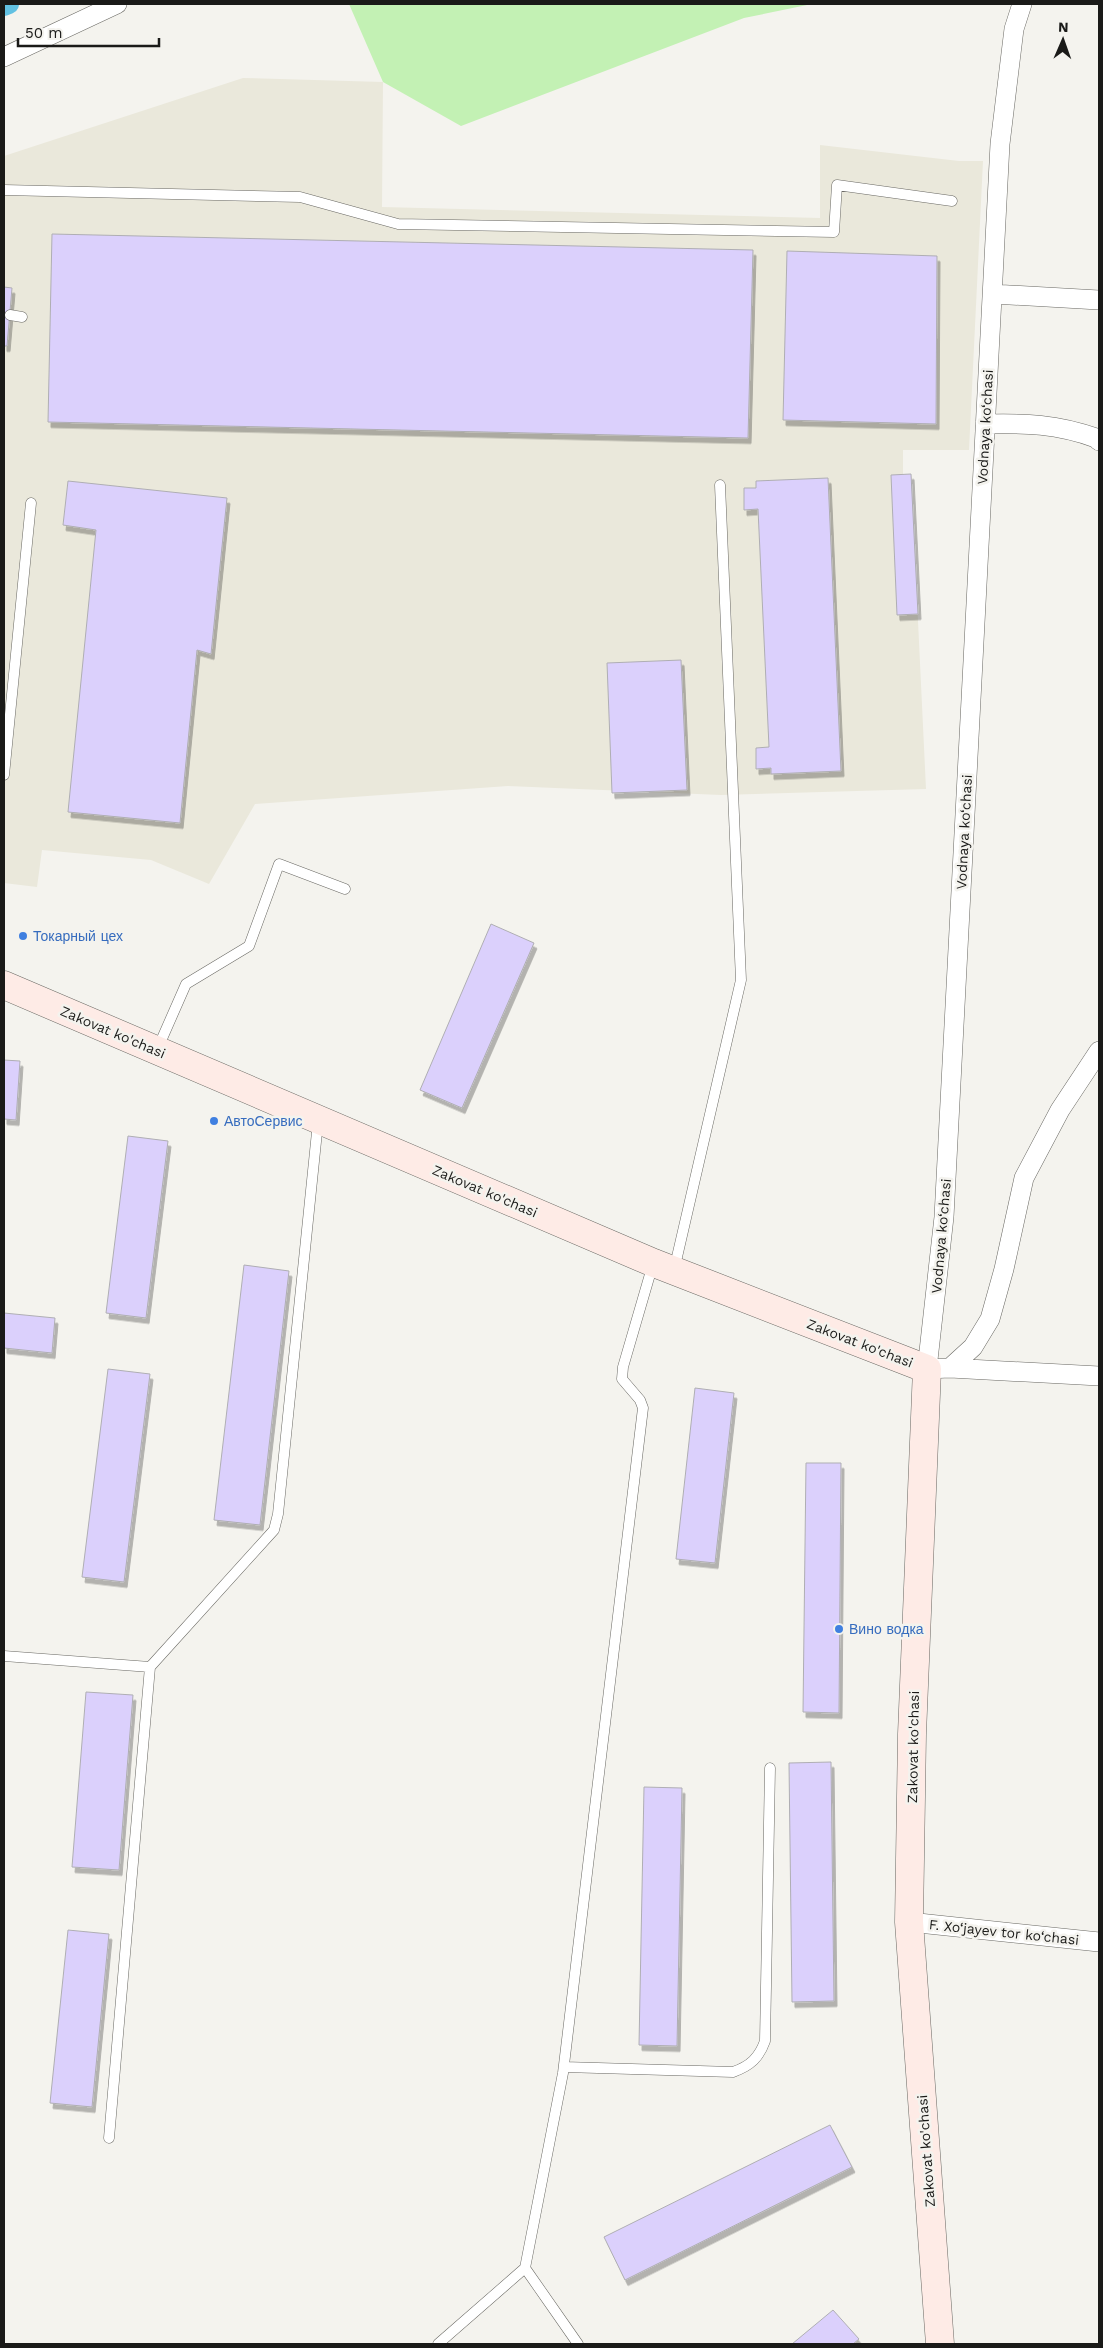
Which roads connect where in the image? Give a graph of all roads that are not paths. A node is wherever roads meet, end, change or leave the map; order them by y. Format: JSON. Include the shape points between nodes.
{"nodes":[{"id":1,"x":117,"y":4,"type":"edge"},
{"id":2,"x":1022,"y":4,"type":"edge"},
{"id":3,"x":4,"y":57,"type":"edge"},
{"id":4,"x":4,"y":190,"type":"edge"},
{"id":5,"x":952,"y":201,"type":"dead end"},
{"id":6,"x":992,"y":294,"type":"junction"},
{"id":7,"x":1099,"y":300,"type":"edge"},
{"id":8,"x":10,"y":315,"type":"dead end"},
{"id":9,"x":22,"y":317,"type":"dead end"},
{"id":10,"x":985,"y":424,"type":"junction"},
{"id":11,"x":1099,"y":441,"type":"edge"},
{"id":12,"x":720,"y":485,"type":"dead end"},
{"id":13,"x":31,"y":503,"type":"dead end"},
{"id":14,"x":4,"y":775,"type":"edge"},
{"id":15,"x":345,"y":889,"type":"dead end"},
{"id":16,"x":4,"y":985,"type":"edge"},
{"id":17,"x":156,"y":1050,"type":"junction"},
{"id":18,"x":1099,"y":1051,"type":"edge"},
{"id":19,"x":318,"y":1121,"type":"junction"},
{"id":20,"x":664,"y":1267,"type":"junction"},
{"id":21,"x":939,"y":1369,"type":"junction"},
{"id":22,"x":1099,"y":1376,"type":"edge"},
{"id":23,"x":4,"y":1656,"type":"edge"},
{"id":24,"x":150,"y":1667,"type":"junction"},
{"id":25,"x":770,"y":1768,"type":"dead end"},
{"id":26,"x":909,"y":1922,"type":"junction"},
{"id":27,"x":1099,"y":1942,"type":"edge"},
{"id":28,"x":564,"y":2067,"type":"junction"},
{"id":29,"x":109,"y":2138,"type":"dead end"},
{"id":30,"x":525,"y":2268,"type":"junction"},
{"id":31,"x":438,"y":2344,"type":"edge"},
{"id":32,"x":578,"y":2344,"type":"edge"},
{"id":33,"x":940,"y":2344,"type":"edge"}],
"edges":[{"from":1,"to":3,"type":"street"},
{"from":2,"to":6,"type":"street","name":"Vodnaya ko‘chasi","via":[[1014,29],[1000,144]]},
{"from":4,"to":5,"type":"lane","via":[[300,197],[398,224],[834,232],[837,185]]},
{"from":6,"to":7,"type":"street"},
{"from":6,"to":10,"type":"street","name":"Vodnaya ko‘chasi"},
{"from":8,"to":9,"type":"lane"},
{"from":10,"to":11,"type":"street","via":[[1027,423],[1068,428]]},
{"from":10,"to":21,"type":"street","name":"Vodnaya ko‘chasi"},
{"from":12,"to":20,"type":"lane","via":[[741,980]]},
{"from":13,"to":14,"type":"lane"},
{"from":15,"to":17,"type":"lane","via":[[278,864],[249,946],[186,984]]},
{"from":16,"to":17,"type":"main road","name":"Zakovat ko'chasi"},
{"from":17,"to":19,"type":"main road","name":"Zakovat ko'chasi"},
{"from":18,"to":21,"type":"street","via":[[1060,1110],[1024,1178],[990,1319],[973,1347]]},
{"from":19,"to":20,"type":"main road","name":"Zakovat ko'chasi"},
{"from":19,"to":24,"type":"lane","via":[[274,1530]]},
{"from":20,"to":21,"type":"main road","name":"Zakovat ko'chasi"},
{"from":20,"to":28,"type":"lane","via":[[623,1367],[622,1380],[643,1408]]},
{"from":21,"to":22,"type":"street"},
{"from":21,"to":26,"type":"main road","name":"Zakovat ko'chasi","via":[[912,1734]]},
{"from":23,"to":24,"type":"lane"},
{"from":24,"to":29,"type":"lane"},
{"from":25,"to":28,"type":"lane","via":[[765,2041],[760,2055],[745,2068],[733,2072]]},
{"from":26,"to":27,"type":"street","name":"F. Xo‘jayev tor ko‘chasi"},
{"from":26,"to":33,"type":"main road","name":"Zakovat ko'chasi"},
{"from":28,"to":30,"type":"lane"},
{"from":30,"to":31,"type":"lane"},
{"from":30,"to":32,"type":"lane"}]}
